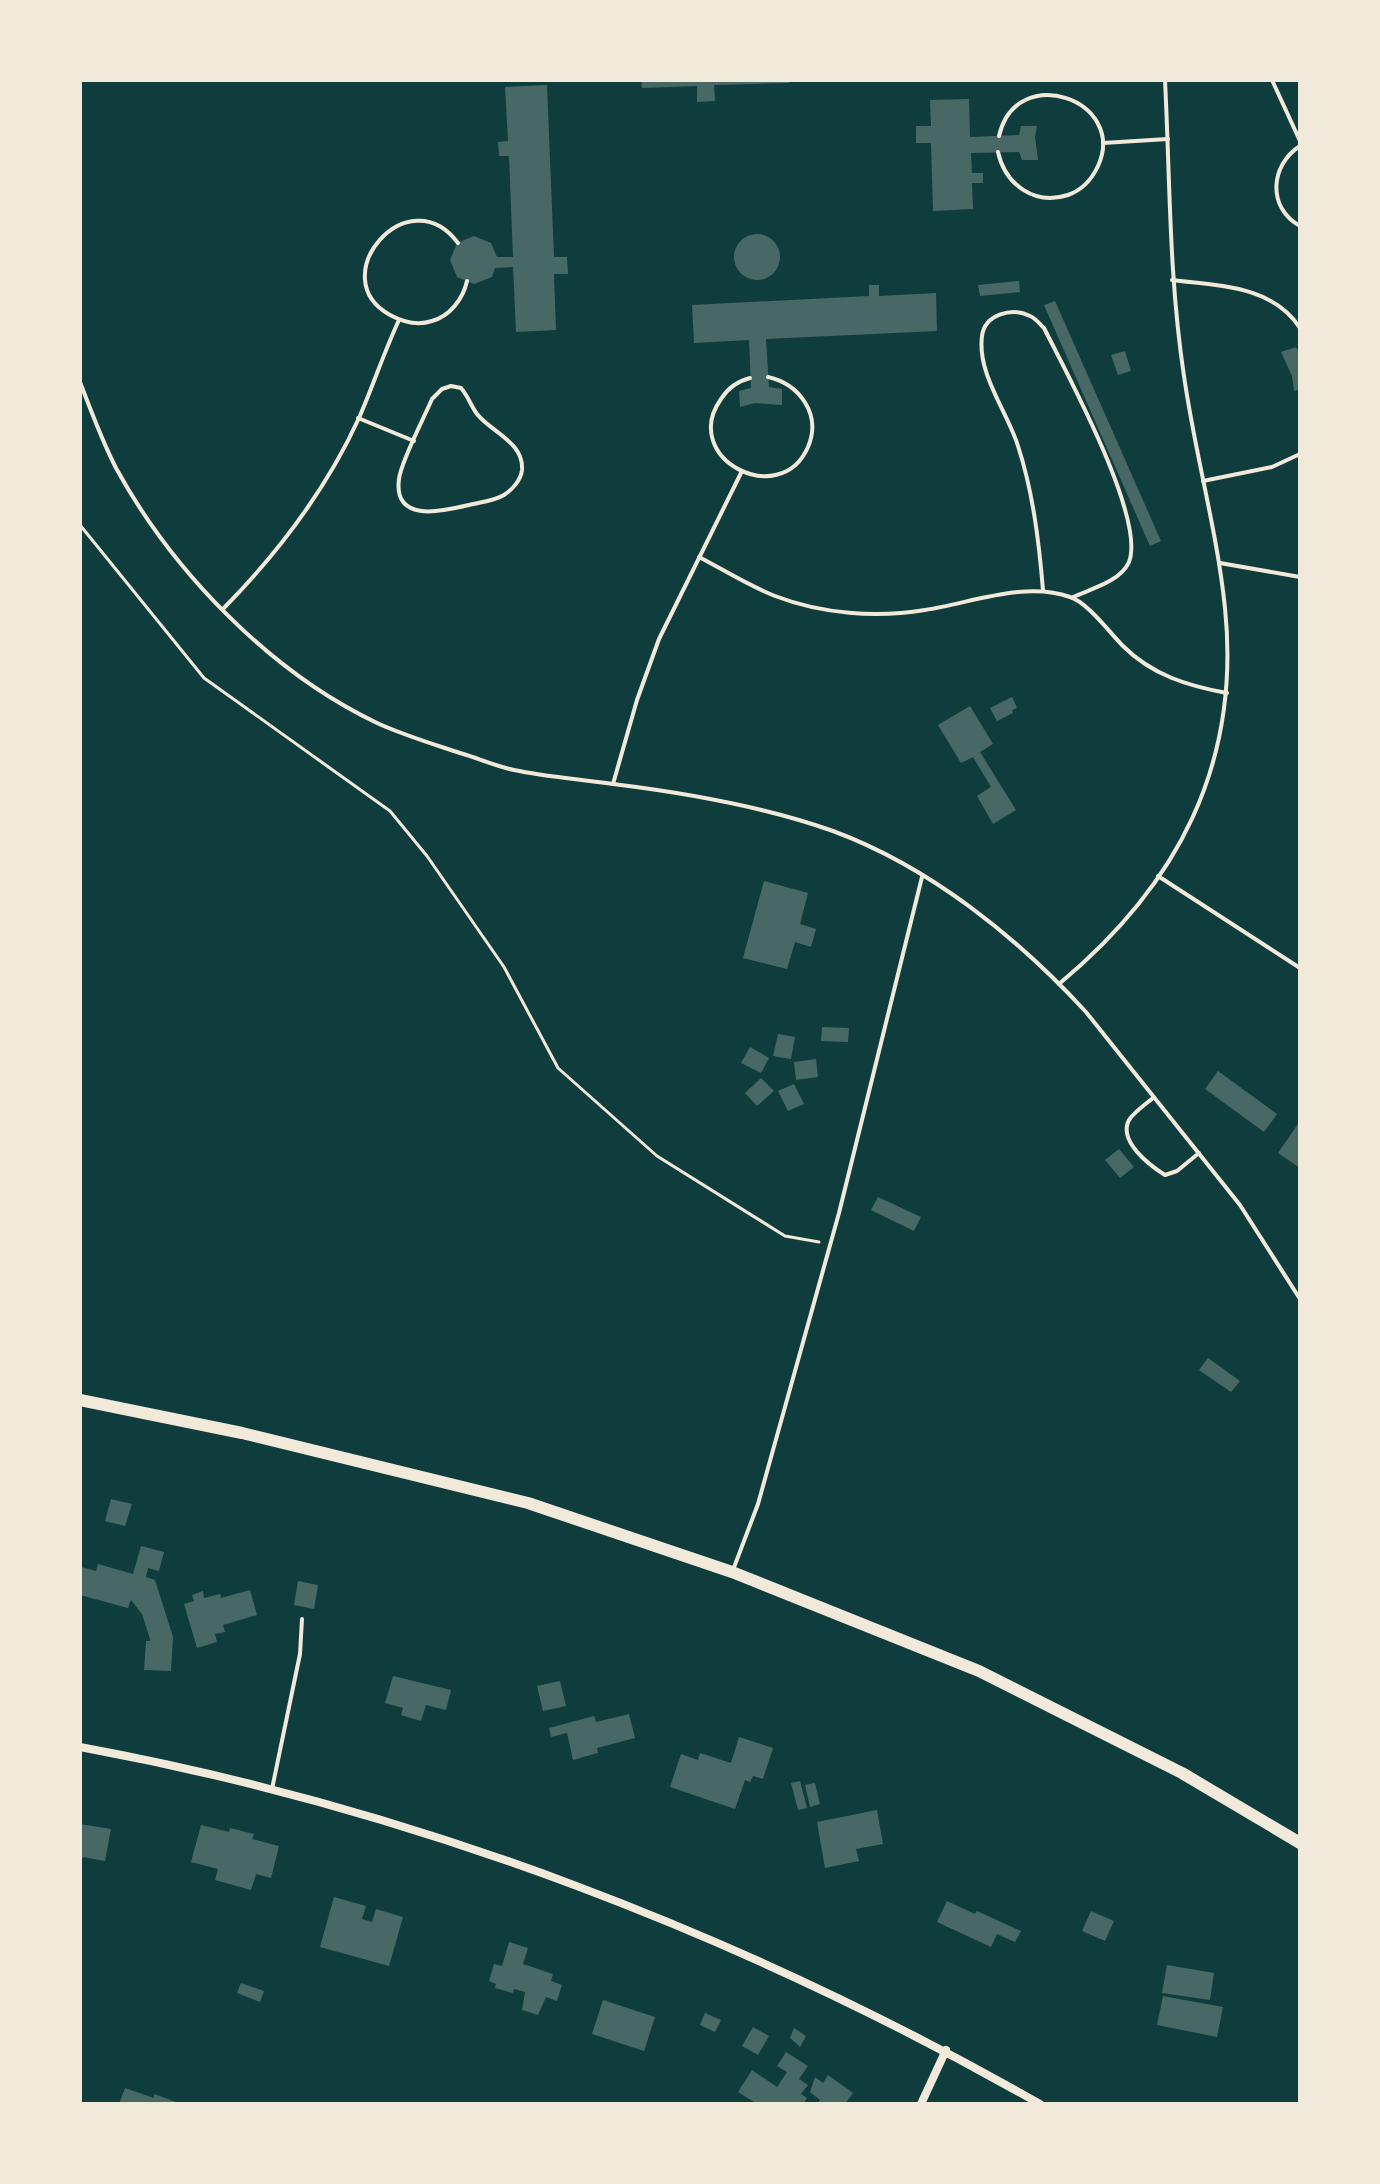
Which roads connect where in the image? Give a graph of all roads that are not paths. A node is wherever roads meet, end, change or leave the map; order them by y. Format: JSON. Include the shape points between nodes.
{"nodes":[{"id":1,"x":1165,"y":80,"type":"edge"},
{"id":2,"x":1272,"y":80,"type":"edge"},
{"id":3,"x":999,"y":136,"type":"dead end"},
{"id":4,"x":1168,"y":139,"type":"junction"},
{"id":5,"x":1103,"y":143,"type":"junction"},
{"id":6,"x":1300,"y":144,"type":"edge"},
{"id":7,"x":998,"y":152,"type":"dead end"},
{"id":8,"x":1300,"y":226,"type":"edge"},
{"id":9,"x":458,"y":243,"type":"dead end"},
{"id":10,"x":1172,"y":280,"type":"junction"},
{"id":11,"x":467,"y":281,"type":"dead end"},
{"id":12,"x":399,"y":320,"type":"junction"},
{"id":13,"x":1300,"y":328,"type":"edge"},
{"id":14,"x":768,"y":377,"type":"dead end"},
{"id":15,"x":750,"y":378,"type":"dead end"},
{"id":16,"x":80,"y":382,"type":"edge"},
{"id":17,"x":358,"y":418,"type":"junction"},
{"id":18,"x":414,"y":441,"type":"junction"},
{"id":19,"x":1300,"y":454,"type":"edge"},
{"id":20,"x":741,"y":473,"type":"junction"},
{"id":21,"x":1202,"y":481,"type":"junction"},
{"id":22,"x":699,"y":557,"type":"junction"},
{"id":23,"x":1218,"y":562,"type":"junction"},
{"id":24,"x":1300,"y":577,"type":"edge"},
{"id":25,"x":1043,"y":590,"type":"junction"},
{"id":26,"x":1073,"y":597,"type":"junction"},
{"id":27,"x":223,"y":609,"type":"junction"},
{"id":28,"x":1227,"y":693,"type":"junction"},
{"id":29,"x":613,"y":784,"type":"junction"},
{"id":30,"x":923,"y":875,"type":"junction"},
{"id":31,"x":1158,"y":876,"type":"junction"},
{"id":32,"x":1300,"y":968,"type":"edge"},
{"id":33,"x":1059,"y":984,"type":"junction"},
{"id":34,"x":1153,"y":1098,"type":"junction"},
{"id":35,"x":1199,"y":1153,"type":"junction"},
{"id":36,"x":1300,"y":1299,"type":"edge"},
{"id":37,"x":80,"y":1400,"type":"edge"},
{"id":38,"x":732,"y":1572,"type":"junction"},
{"id":39,"x":302,"y":1619,"type":"dead end"},
{"id":40,"x":80,"y":1747,"type":"edge"},
{"id":41,"x":272,"y":1789,"type":"junction"},
{"id":42,"x":1300,"y":1843,"type":"edge"},
{"id":43,"x":946,"y":2050,"type":"junction"},
{"id":44,"x":921,"y":2104,"type":"edge"},
{"id":45,"x":1040,"y":2104,"type":"edge"}],
"edges":[{"from":1,"to":4,"type":"lane"},
{"from":2,"to":6,"type":"lane"},
{"from":3,"to":5,"type":"lane","via":[[1017,106],[1048,94],[1079,102],[1091,113]]},
{"from":4,"to":5,"type":"lane"},
{"from":4,"to":10,"type":"lane"},
{"from":5,"to":7,"type":"lane","via":[[1101,160],[1083,187],[1052,198],[1021,190],[1009,179]]},
{"from":6,"to":8,"type":"lane","via":[[1284,160],[1276,182],[1280,206]]},
{"from":9,"to":12,"type":"lane","via":[[443,228],[427,222],[394,226],[380,237],[370,251],[367,284],[378,306]]},
{"from":10,"to":13,"type":"lane","via":[[1266,297]]},
{"from":10,"to":21,"type":"lane"},
{"from":11,"to":12,"type":"lane","via":[[447,314],[415,324]]},
{"from":12,"to":17,"type":"lane"},
{"from":14,"to":20,"type":"lane","via":[[798,392],[809,409],[808,447],[780,473]]},
{"from":15,"to":20,"type":"lane","via":[[727,390],[711,425],[714,445]]},
{"from":16,"to":27,"type":"lane","via":[[116,467],[145,517]]},
{"from":17,"to":18,"type":"lane"},
{"from":17,"to":27,"type":"lane","via":[[291,531]]},
{"from":18,"to":18,"type":"lane","via":[[432,399],[442,389],[461,388],[477,415],[509,442],[522,471],[507,494],[422,513],[399,493],[398,478]]},
{"from":19,"to":21,"type":"lane","via":[[1272,467]]},
{"from":20,"to":22,"type":"lane"},
{"from":21,"to":23,"type":"lane"},
{"from":22,"to":25,"type":"lane","via":[[772,595],[812,608],[869,614]]},
{"from":22,"to":29,"type":"lane","via":[[659,639]]},
{"from":23,"to":24,"type":"lane"},
{"from":23,"to":28,"type":"lane"},
{"from":25,"to":26,"type":"lane"},
{"from":25,"to":26,"type":"lane","via":[[1024,468],[990,382],[982,337],[986,324],[997,315],[1016,312],[1032,316],[1044,328],[1106,458],[1131,529],[1128,565],[1112,579]]},
{"from":26,"to":28,"type":"lane","via":[[1146,664],[1192,687]]},
{"from":27,"to":29,"type":"lane","via":[[320,690],[378,723],[512,769]]},
{"from":28,"to":31,"type":"lane","via":[[1199,808]]},
{"from":29,"to":30,"type":"lane","via":[[773,813],[887,854]]},
{"from":30,"to":33,"type":"lane","via":[[965,903]]},
{"from":30,"to":38,"type":"lane","via":[[831,1244],[758,1504]]},
{"from":31,"to":32,"type":"lane"},
{"from":31,"to":33,"type":"lane","via":[[1093,956]]},
{"from":33,"to":34,"type":"lane"},
{"from":34,"to":35,"type":"lane"},
{"from":34,"to":35,"type":"lane","via":[[1130,1119],[1132,1145],[1165,1175]]},
{"from":35,"to":36,"type":"lane","via":[[1240,1205]]},
{"from":37,"to":38,"type":"main road","via":[[242,1433],[528,1503]]},
{"from":38,"to":42,"type":"main road","via":[[979,1671],[1182,1773]]},
{"from":39,"to":41,"type":"lane","via":[[300,1654]]},
{"from":40,"to":41,"type":"street"},
{"from":41,"to":43,"type":"street","via":[[460,1845],[686,1927]]},
{"from":43,"to":44,"type":"street"},
{"from":43,"to":45,"type":"street"}]}
